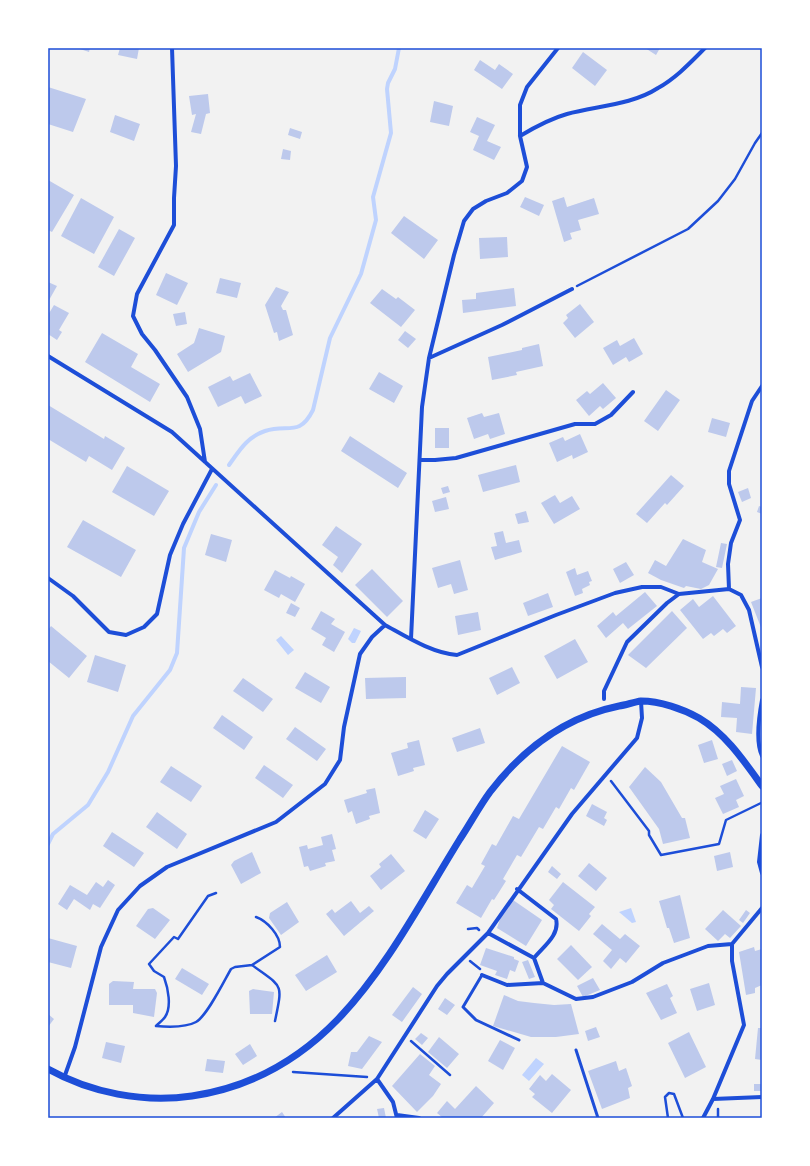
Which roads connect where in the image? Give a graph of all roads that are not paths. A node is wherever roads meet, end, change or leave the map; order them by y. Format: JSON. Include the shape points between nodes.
{"nodes":[{"id":1,"x":172,"y":48,"type":"edge"},
{"id":2,"x":558,"y":48,"type":"edge"},
{"id":3,"x":705,"y":48,"type":"edge"},
{"id":4,"x":520,"y":136,"type":"junction"},
{"id":5,"x":572,"y":289,"type":"road end"},
{"id":6,"x":48,"y":356,"type":"edge"},
{"id":7,"x":429,"y":358,"type":"junction"},
{"id":8,"x":762,"y":386,"type":"edge"},
{"id":9,"x":633,"y":392,"type":"dead end"},
{"id":10,"x":420,"y":460,"type":"junction"},
{"id":11,"x":205,"y":462,"type":"junction"},
{"id":12,"x":212,"y":469,"type":"junction"},
{"id":13,"x":48,"y":578,"type":"edge"},
{"id":14,"x":729,"y":589,"type":"junction"},
{"id":15,"x":679,"y":594,"type":"junction"},
{"id":16,"x":385,"y":625,"type":"junction"},
{"id":17,"x":411,"y":639,"type":"junction"},
{"id":18,"x":762,"y":667,"type":"edge"},
{"id":19,"x":604,"y":699,"type":"dead end"},
{"id":20,"x":762,"y":700,"type":"edge"},
{"id":21,"x":642,"y":701,"type":"junction"},
{"id":22,"x":762,"y":756,"type":"edge"},
{"id":23,"x":762,"y":786,"type":"edge"},
{"id":24,"x":762,"y":835,"type":"edge"},
{"id":25,"x":762,"y":873,"type":"edge"},
{"id":26,"x":517,"y":889,"type":"junction"},
{"id":27,"x":762,"y":908,"type":"edge"},
{"id":28,"x":488,"y":932,"type":"junction"},
{"id":29,"x":732,"y":944,"type":"junction"},
{"id":30,"x":534,"y":958,"type":"junction"},
{"id":31,"x":482,"y":975,"type":"joint"},
{"id":32,"x":543,"y":983,"type":"junction"},
{"id":33,"x":519,"y":1040,"type":"dead end"},
{"id":34,"x":576,"y":1050,"type":"dead end"},
{"id":35,"x":48,"y":1069,"type":"edge"},
{"id":36,"x":64,"y":1078,"type":"junction"},
{"id":37,"x":377,"y":1079,"type":"junction"},
{"id":38,"x":762,"y":1097,"type":"edge"},
{"id":39,"x":713,"y":1099,"type":"junction"},
{"id":40,"x":397,"y":1116,"type":"edge"},
{"id":41,"x":333,"y":1118,"type":"edge"},
{"id":42,"x":419,"y":1118,"type":"edge"},
{"id":43,"x":598,"y":1118,"type":"edge"},
{"id":44,"x":703,"y":1118,"type":"edge"}],
"edges":[{"from":1,"to":11,"type":"street","via":[[176,166],[174,225],[137,294],[133,316],[142,334],[156,350],[187,397],[200,429]]},
{"from":2,"to":4,"type":"street","via":[[527,88],[520,105]]},
{"from":3,"to":4,"type":"street","via":[[684,69],[658,89],[625,101],[545,121]]},
{"from":4,"to":7,"type":"street","via":[[527,167],[522,180],[507,193],[473,209],[464,222]]},
{"from":5,"to":7,"type":"street","via":[[502,325]]},
{"from":6,"to":11,"type":"street","via":[[172,432]]},
{"from":7,"to":10,"type":"street","via":[[422,407]]},
{"from":8,"to":14,"type":"street","via":[[752,401],[729,471],[729,484],[740,520],[731,543],[728,564]]},
{"from":9,"to":10,"type":"street","via":[[611,415],[595,424],[575,424],[456,458]]},
{"from":10,"to":17,"type":"street"},
{"from":11,"to":12,"type":"street"},
{"from":12,"to":13,"type":"street","via":[[182,524],[170,555],[157,614],[144,627],[126,635],[109,632],[73,596]]},
{"from":12,"to":16,"type":"street"},
{"from":14,"to":15,"type":"street"},
{"from":14,"to":18,"type":"street","via":[[741,595],[749,610]]},
{"from":15,"to":17,"type":"street","via":[[661,587],[642,587],[615,593],[556,614],[457,655],[446,654]]},
{"from":15,"to":19,"type":"street","via":[[627,642],[604,691]]},
{"from":16,"to":17,"type":"street"},
{"from":16,"to":36,"type":"street","via":[[372,637],[360,654],[344,727],[340,760],[325,784],[276,822],[168,867],[140,886],[118,910],[101,947],[75,1047]]},
{"from":20,"to":22,"type":"street","via":[[759,715]]},
{"from":21,"to":23,"type":"street","via":[[671,706],[698,718],[714,729],[745,762]]},
{"from":21,"to":26,"type":"street","via":[[642,718],[637,738],[572,814]]},
{"from":21,"to":36,"type":"street","via":[[605,709],[566,724],[538,742],[520,758],[490,792],[394,947],[361,993],[346,1012],[302,1053],[275,1070],[250,1081],[216,1093],[181,1098],[129,1096],[102,1091]]},
{"from":24,"to":25,"type":"street","via":[[759,862]]},
{"from":26,"to":28,"type":"street"},
{"from":26,"to":30,"type":"street","via":[[556,919],[558,926],[557,932]]},
{"from":27,"to":29,"type":"street"},
{"from":28,"to":30,"type":"street"},
{"from":28,"to":37,"type":"street","via":[[447,974]]},
{"from":29,"to":32,"type":"street","via":[[708,946],[663,963],[632,982],[594,997],[576,999]]},
{"from":29,"to":39,"type":"street","via":[[732,961],[744,1025]]},
{"from":30,"to":32,"type":"street"},
{"from":31,"to":32,"type":"street","via":[[507,985]]},
{"from":31,"to":33,"type":"lane","via":[[463,1007],[476,1020]]},
{"from":34,"to":43,"type":"lane"},
{"from":35,"to":36,"type":"street"},
{"from":37,"to":40,"type":"street","via":[[393,1102]]},
{"from":37,"to":41,"type":"street"},
{"from":38,"to":39,"type":"street"},
{"from":39,"to":44,"type":"street"},
{"from":40,"to":42,"type":"street"}]}
